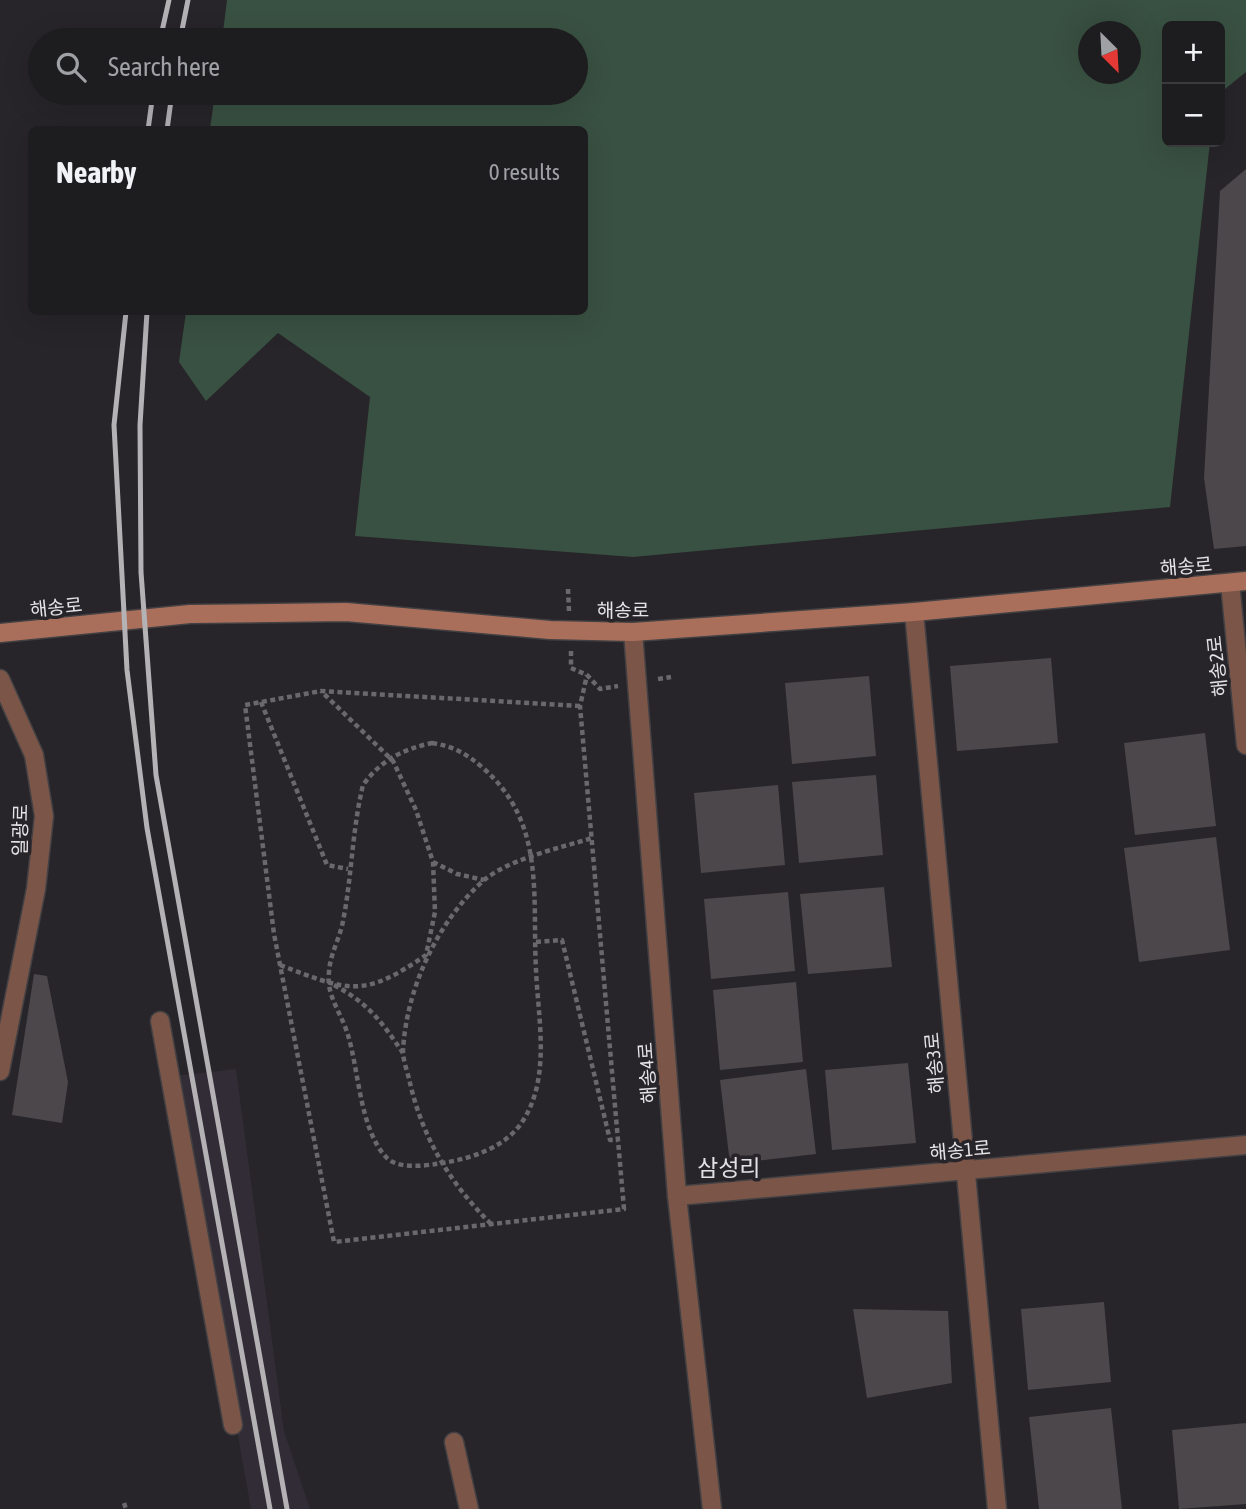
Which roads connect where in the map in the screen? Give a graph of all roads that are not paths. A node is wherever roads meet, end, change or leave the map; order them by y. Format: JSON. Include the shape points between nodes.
{"nodes":[{"id":1,"x":1238,"y":582,"type":"edge"},
{"id":2,"x":914,"y":612,"type":"junction"},
{"id":3,"x":632,"y":632,"type":"junction"},
{"id":4,"x":0,"y":633,"type":"edge"},
{"id":5,"x":0,"y":679,"type":"edge"},
{"id":6,"x":1246,"y":745,"type":"edge"},
{"id":7,"x":160,"y":1021,"type":"dead end"},
{"id":8,"x":0,"y":1070,"type":"edge"},
{"id":9,"x":1246,"y":1144,"type":"edge"},
{"id":10,"x":965,"y":1171,"type":"junction"},
{"id":11,"x":677,"y":1196,"type":"junction"},
{"id":12,"x":233,"y":1425,"type":"dead end"},
{"id":13,"x":454,"y":1443,"type":"dead end"},
{"id":14,"x":468,"y":1509,"type":"edge"},
{"id":15,"x":712,"y":1509,"type":"edge"},
{"id":16,"x":997,"y":1509,"type":"edge"}],
"edges":[{"from":1,"to":2,"type":"street","name":"해송로"},
{"from":1,"to":6,"type":"street","name":"해송2로"},
{"from":2,"to":3,"type":"street","name":"해송로"},
{"from":2,"to":10,"type":"street","name":"해송3로"},
{"from":3,"to":4,"type":"street","name":"해송로","via":[[550,631],[346,612],[190,614]]},
{"from":3,"to":11,"type":"street","name":"해송4로"},
{"from":5,"to":8,"type":"street","name":"일광로","via":[[34,755],[44,816],[37,889]]},
{"from":7,"to":12,"type":"street"},
{"from":9,"to":10,"type":"street","name":"해송1로"},
{"from":10,"to":11,"type":"street","name":"해송1로"},
{"from":10,"to":16,"type":"street","name":"해송3로"},
{"from":11,"to":15,"type":"street","name":"해송4로"},
{"from":13,"to":14,"type":"street"}]}
